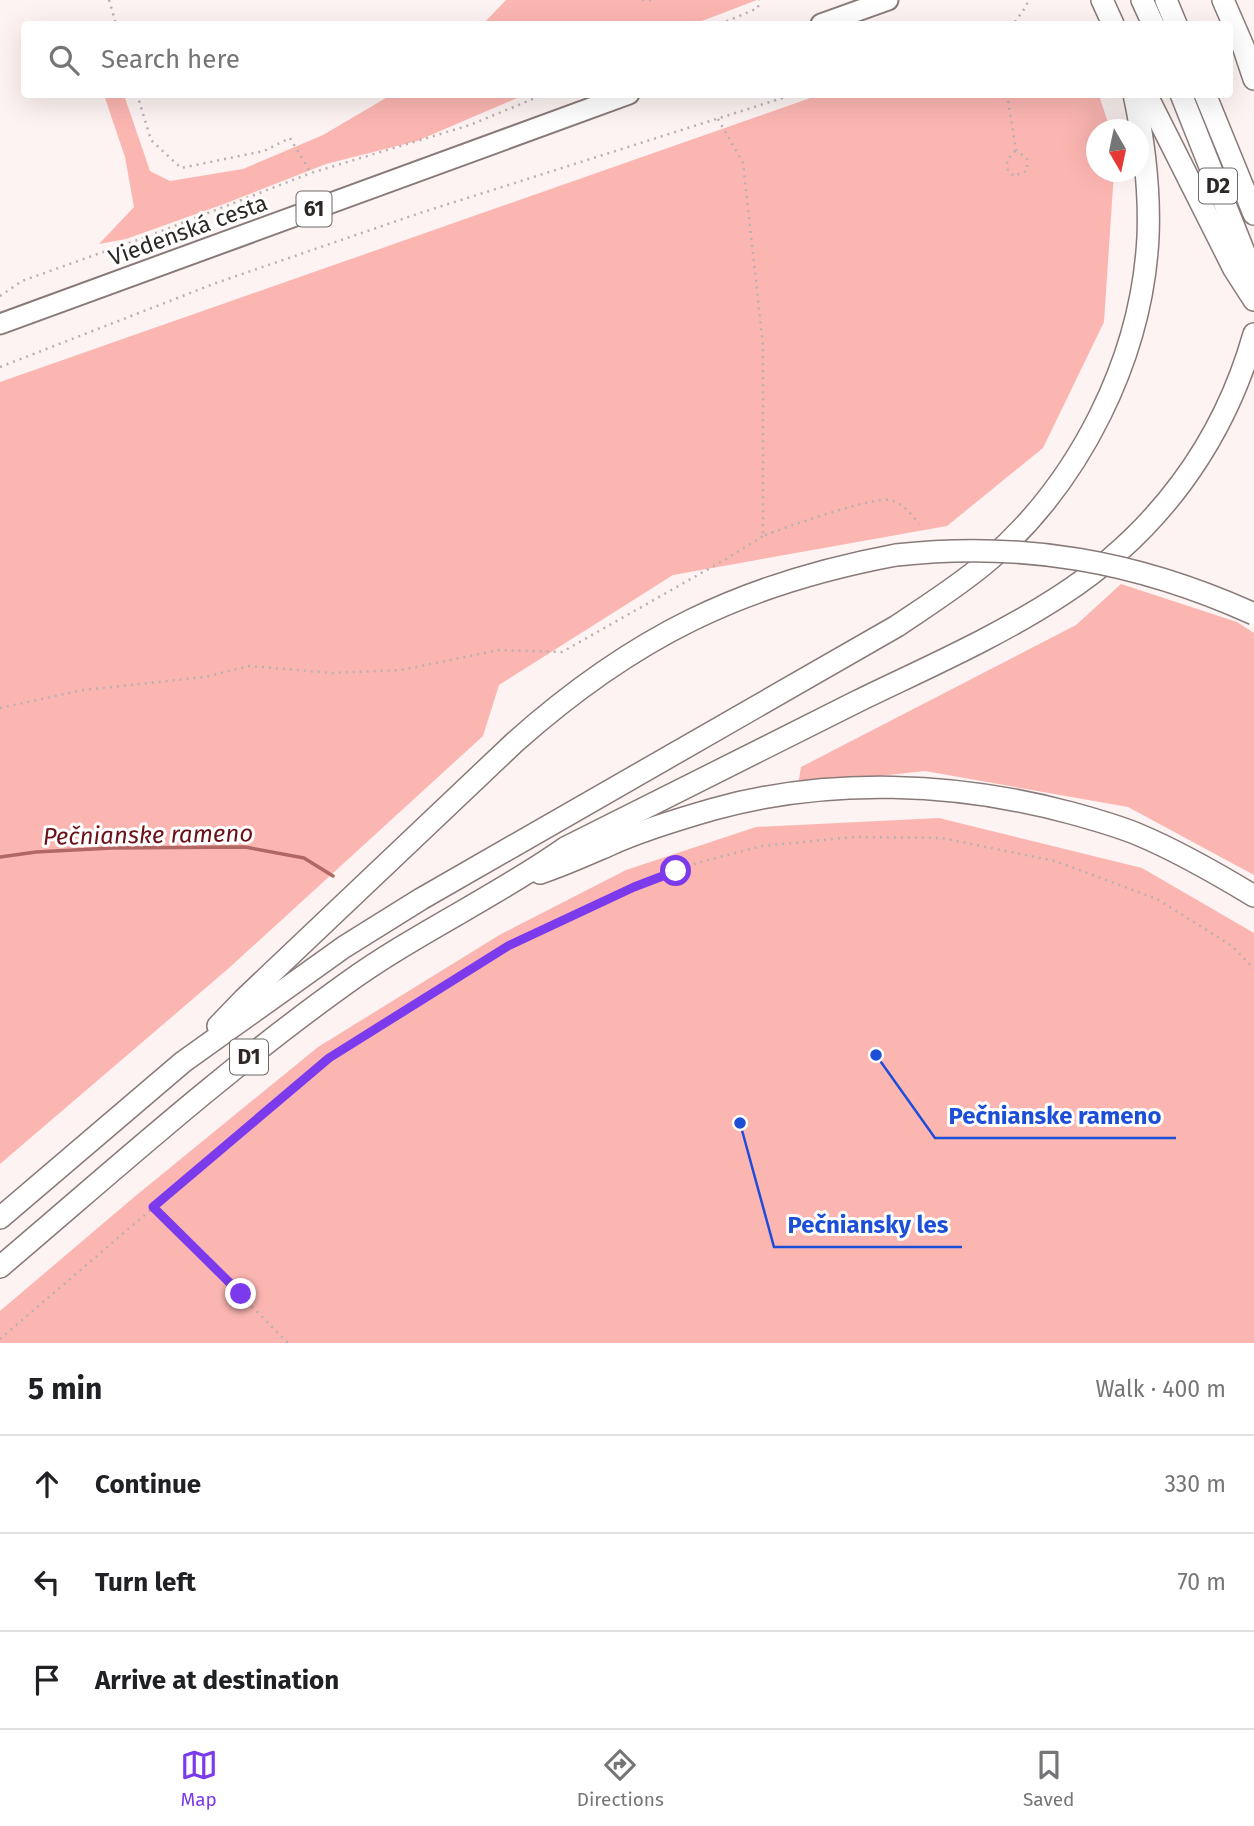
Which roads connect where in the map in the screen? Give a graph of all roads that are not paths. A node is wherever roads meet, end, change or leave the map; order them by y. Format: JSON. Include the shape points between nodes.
{"nodes":[{"id":1,"x":888,"y":0,"type":"edge"},
{"id":2,"x":1102,"y":0,"type":"edge"},
{"id":3,"x":1142,"y":0,"type":"edge"},
{"id":4,"x":1166,"y":0,"type":"edge"},
{"id":5,"x":1223,"y":0,"type":"edge"},
{"id":6,"x":829,"y":21,"type":"edge"},
{"id":7,"x":1112,"y":21,"type":"edge"},
{"id":8,"x":1152,"y":21,"type":"edge"},
{"id":9,"x":1175,"y":21,"type":"edge"},
{"id":10,"x":1232,"y":21,"type":"edge"},
{"id":11,"x":1233,"y":23,"type":"edge"},
{"id":12,"x":1254,"y":79,"type":"edge"},
{"id":13,"x":618,"y":98,"type":"edge"},
{"id":14,"x":1135,"y":98,"type":"edge"},
{"id":15,"x":1148,"y":98,"type":"edge"},
{"id":16,"x":1183,"y":98,"type":"edge"},
{"id":17,"x":1207,"y":98,"type":"edge"},
{"id":18,"x":1254,"y":214,"type":"edge"},
{"id":19,"x":1254,"y":277,"type":"edge"},
{"id":20,"x":1254,"y":300,"type":"edge"},
{"id":21,"x":0,"y":324,"type":"edge"},
{"id":22,"x":1254,"y":334,"type":"edge"},
{"id":23,"x":1254,"y":614,"type":"edge"},
{"id":24,"x":521,"y":878,"type":"junction"},
{"id":25,"x":1254,"y":895,"type":"edge"},
{"id":26,"x":183,"y":1062,"type":"junction"},
{"id":27,"x":0,"y":1218,"type":"edge"},
{"id":28,"x":0,"y":1267,"type":"edge"}],
"edges":[{"from":1,"to":6,"type":"main road"},
{"from":2,"to":7,"type":"highway"},
{"from":3,"to":8,"type":"highway"},
{"from":4,"to":9,"type":"highway"},
{"from":5,"to":10,"type":"highway"},
{"from":11,"to":12,"type":"highway"},
{"from":13,"to":21,"type":"main road","name":"Viedenská cesta","number":"61"},
{"from":14,"to":26,"type":"highway","via":[[1148,209],[1144,274],[1136,312],[1101,414],[1060,479],[1013,537],[988,561],[897,626],[384,921]]},
{"from":15,"to":20,"type":"highway","via":[[1234,270]]},
{"from":16,"to":19,"type":"highway","number":"D2"},
{"from":17,"to":18,"type":"highway","number":"D2"},
{"from":22,"to":24,"type":"highway","via":[[1231,400],[1202,454],[1166,504],[1115,555],[1060,596],[565,848]]},
{"from":23,"to":26,"type":"highway","bridge":true,"via":[[1145,572],[1069,557],[967,550],[896,555],[816,572],[720,605],[638,649],[553,708]]},
{"from":24,"to":25,"type":"highway","via":[[718,808],[804,792],[932,788],[1040,805],[1103,822],[1196,862]]},
{"from":24,"to":28,"type":"highway","number":"D1","via":[[406,943],[291,1024]]},
{"from":26,"to":27,"type":"highway"}]}
